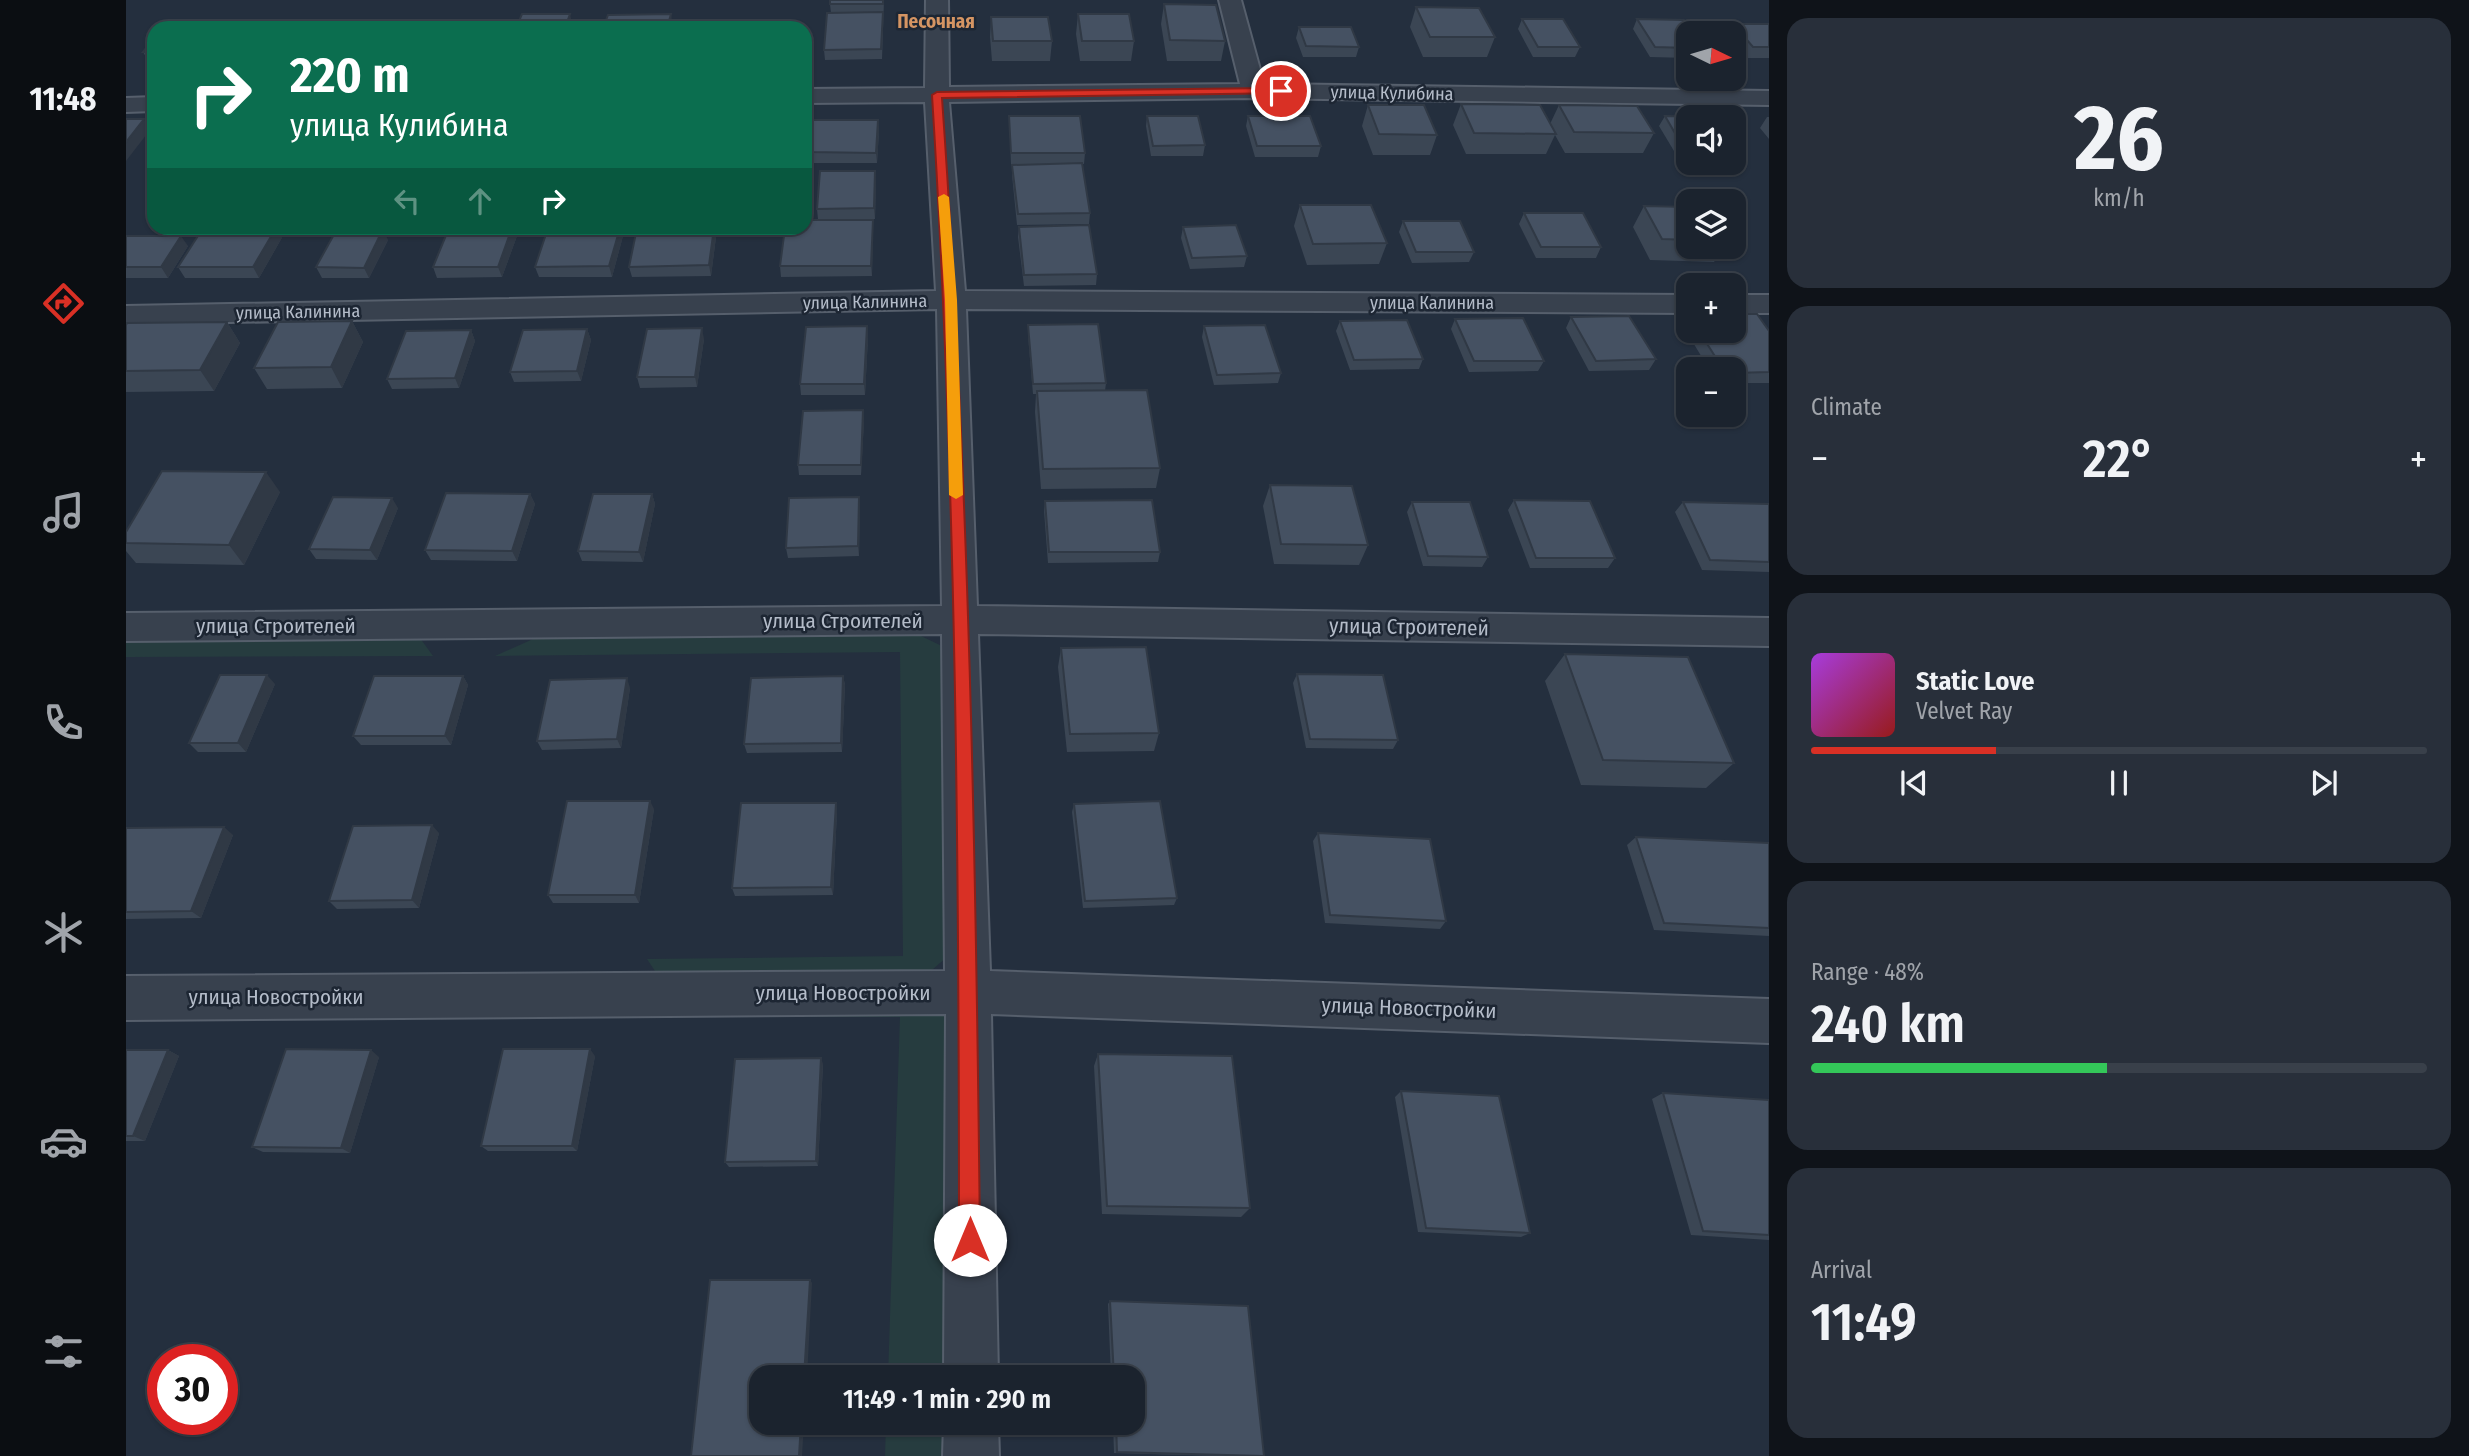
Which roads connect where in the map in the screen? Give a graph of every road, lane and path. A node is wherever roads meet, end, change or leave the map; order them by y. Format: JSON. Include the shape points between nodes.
{"nodes":[{"id":1,"x":937,"y":0,"type":"edge"},
{"id":2,"x":1230,"y":0,"type":"edge"},
{"id":3,"x":1254,"y":91,"type":"junction"},
{"id":4,"x":937,"y":95,"type":"junction"},
{"id":5,"x":812,"y":96,"type":"edge"},
{"id":6,"x":1769,"y":98,"type":"edge"},
{"id":7,"x":126,"y":104,"type":"edge"},
{"id":8,"x":147,"y":104,"type":"edge"},
{"id":9,"x":951,"y":300,"type":"junction"},
{"id":10,"x":1676,"y":304,"type":"edge"},
{"id":11,"x":1746,"y":304,"type":"edge"},
{"id":12,"x":1769,"y":304,"type":"edge"},
{"id":13,"x":126,"y":315,"type":"edge"},
{"id":14,"x":960,"y":620,"type":"junction"},
{"id":15,"x":126,"y":627,"type":"edge"},
{"id":16,"x":1769,"y":632,"type":"edge"},
{"id":17,"x":968,"y":992,"type":"junction"},
{"id":18,"x":126,"y":998,"type":"edge"},
{"id":19,"x":1769,"y":1021,"type":"edge"},
{"id":20,"x":971,"y":1365,"type":"edge"},
{"id":21,"x":971,"y":1435,"type":"edge"},
{"id":22,"x":971,"y":1456,"type":"edge"}],
"edges":[{"from":1,"to":4,"type":"street"},
{"from":2,"to":3,"type":"street"},
{"from":3,"to":4,"type":"street","name":"улица Кулибина"},
{"from":3,"to":6,"type":"street","name":"улица Кулибина"},
{"from":4,"to":5,"type":"street","name":"улица Кулибина"},
{"from":4,"to":9,"type":"street"},
{"from":7,"to":8,"type":"street"},
{"from":9,"to":10,"type":"street","name":"улица Калинина"},
{"from":9,"to":13,"type":"street","name":"улица Калинина"},
{"from":9,"to":14,"type":"street"},
{"from":11,"to":12,"type":"street"},
{"from":14,"to":15,"type":"street","name":"улица Строителей"},
{"from":14,"to":16,"type":"street","name":"улица Строителей"},
{"from":14,"to":17,"type":"street"},
{"from":17,"to":18,"type":"street","name":"улица Новостройки"},
{"from":17,"to":19,"type":"street","name":"улица Новостройки"},
{"from":17,"to":20,"type":"street"},
{"from":21,"to":22,"type":"street"}]}
